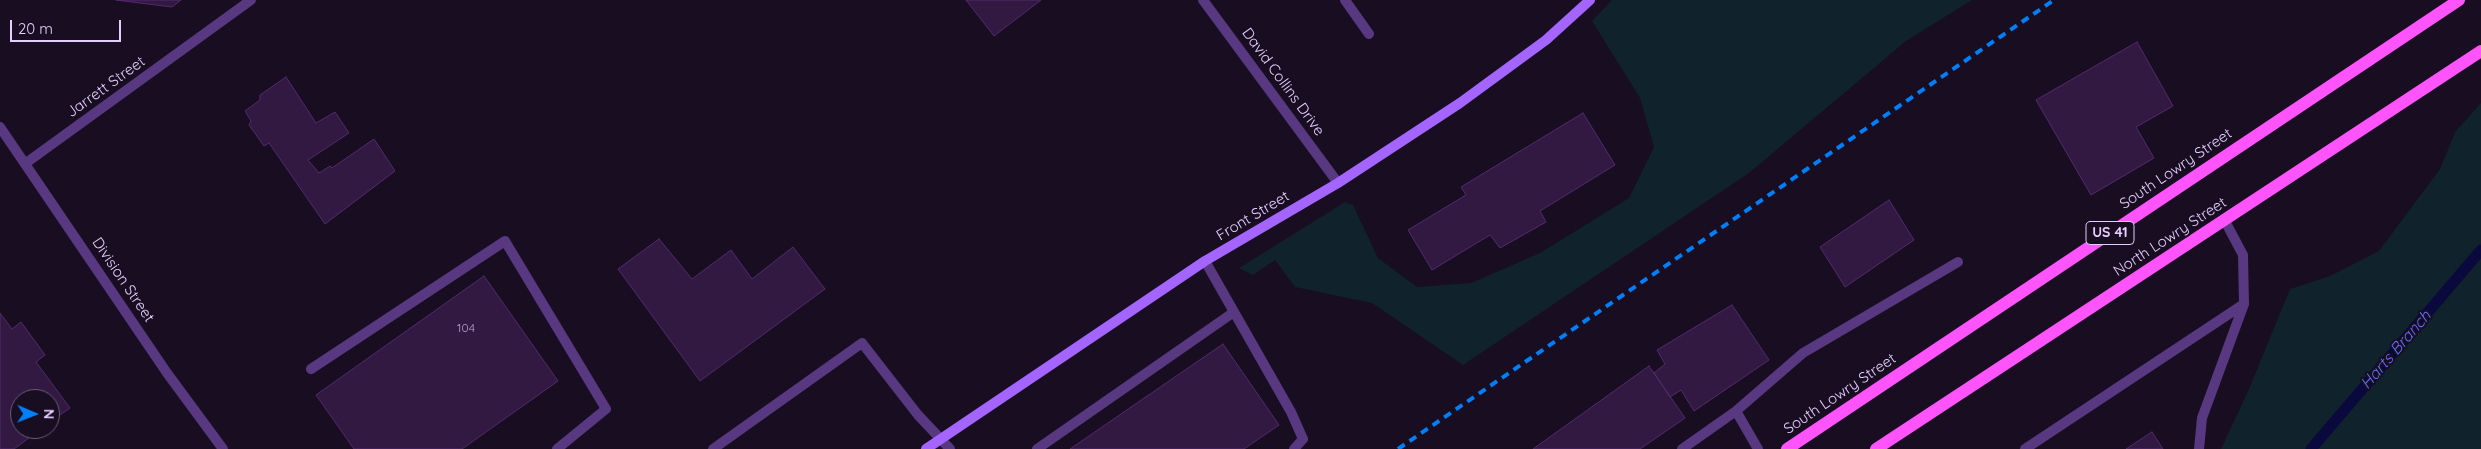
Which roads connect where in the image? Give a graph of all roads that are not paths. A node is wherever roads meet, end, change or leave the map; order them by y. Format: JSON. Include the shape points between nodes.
{"nodes":[{"id":1,"x":251,"y":0,"type":"edge"},
{"id":2,"x":1203,"y":0,"type":"edge"},
{"id":3,"x":1345,"y":0,"type":"edge"},
{"id":4,"x":1590,"y":0,"type":"edge"},
{"id":5,"x":2459,"y":0,"type":"edge"},
{"id":6,"x":1369,"y":34,"type":"dead end"},
{"id":7,"x":2481,"y":51,"type":"edge"},
{"id":8,"x":0,"y":127,"type":"edge"},
{"id":9,"x":26,"y":163,"type":"junction"},
{"id":10,"x":1338,"y":182,"type":"junction"},
{"id":11,"x":2225,"y":220,"type":"junction"},
{"id":12,"x":1205,"y":261,"type":"junction"},
{"id":13,"x":1958,"y":262,"type":"dead end"},
{"id":14,"x":2244,"y":304,"type":"junction"},
{"id":15,"x":1234,"y":312,"type":"junction"},
{"id":16,"x":311,"y":369,"type":"dead end"},
{"id":17,"x":1736,"y":411,"type":"junction"},
{"id":18,"x":940,"y":439,"type":"junction"},
{"id":19,"x":223,"y":449,"type":"edge"},
{"id":20,"x":557,"y":449,"type":"edge"},
{"id":21,"x":713,"y":449,"type":"edge"},
{"id":22,"x":926,"y":449,"type":"edge"},
{"id":23,"x":950,"y":449,"type":"edge"},
{"id":24,"x":1037,"y":449,"type":"edge"},
{"id":25,"x":1294,"y":449,"type":"edge"},
{"id":26,"x":1682,"y":449,"type":"edge"},
{"id":27,"x":1758,"y":449,"type":"edge"},
{"id":28,"x":1787,"y":449,"type":"edge"},
{"id":29,"x":1876,"y":449,"type":"edge"},
{"id":30,"x":2025,"y":449,"type":"edge"},
{"id":31,"x":2199,"y":449,"type":"edge"}],
"edges":[{"from":1,"to":9,"type":"street","name":"Jarrett Street"},
{"from":2,"to":10,"type":"street","name":"David Collins Drive"},
{"from":3,"to":6,"type":"street"},
{"from":4,"to":10,"type":"street","name":"Front Street","via":[[1546,40],[1460,103]]},
{"from":5,"to":28,"type":"main road","name":"South Lowry Street","number":"US 41"},
{"from":7,"to":11,"type":"main road","name":"North Lowry Street"},
{"from":8,"to":9,"type":"street","name":"Division Street"},
{"from":9,"to":19,"type":"street","name":"Division Street","via":[[167,373]]},
{"from":10,"to":12,"type":"street","name":"Front Street"},
{"from":11,"to":14,"type":"street","via":[[2243,255]]},
{"from":11,"to":29,"type":"main road","name":"North Lowry Street"},
{"from":12,"to":15,"type":"street"},
{"from":12,"to":18,"type":"street","name":"Front Street"},
{"from":13,"to":17,"type":"street","via":[[1804,353]]},
{"from":14,"to":30,"type":"street"},
{"from":14,"to":31,"type":"street","via":[[2202,418]]},
{"from":15,"to":24,"type":"street"},
{"from":15,"to":25,"type":"street","via":[[1291,412],[1302,439]]},
{"from":16,"to":20,"type":"street","via":[[505,241],[606,408]]},
{"from":17,"to":26,"type":"street"},
{"from":17,"to":27,"type":"street"},
{"from":18,"to":21,"type":"street","via":[[862,343]]},
{"from":18,"to":22,"type":"street","name":"Front Street"},
{"from":18,"to":23,"type":"street"}]}
